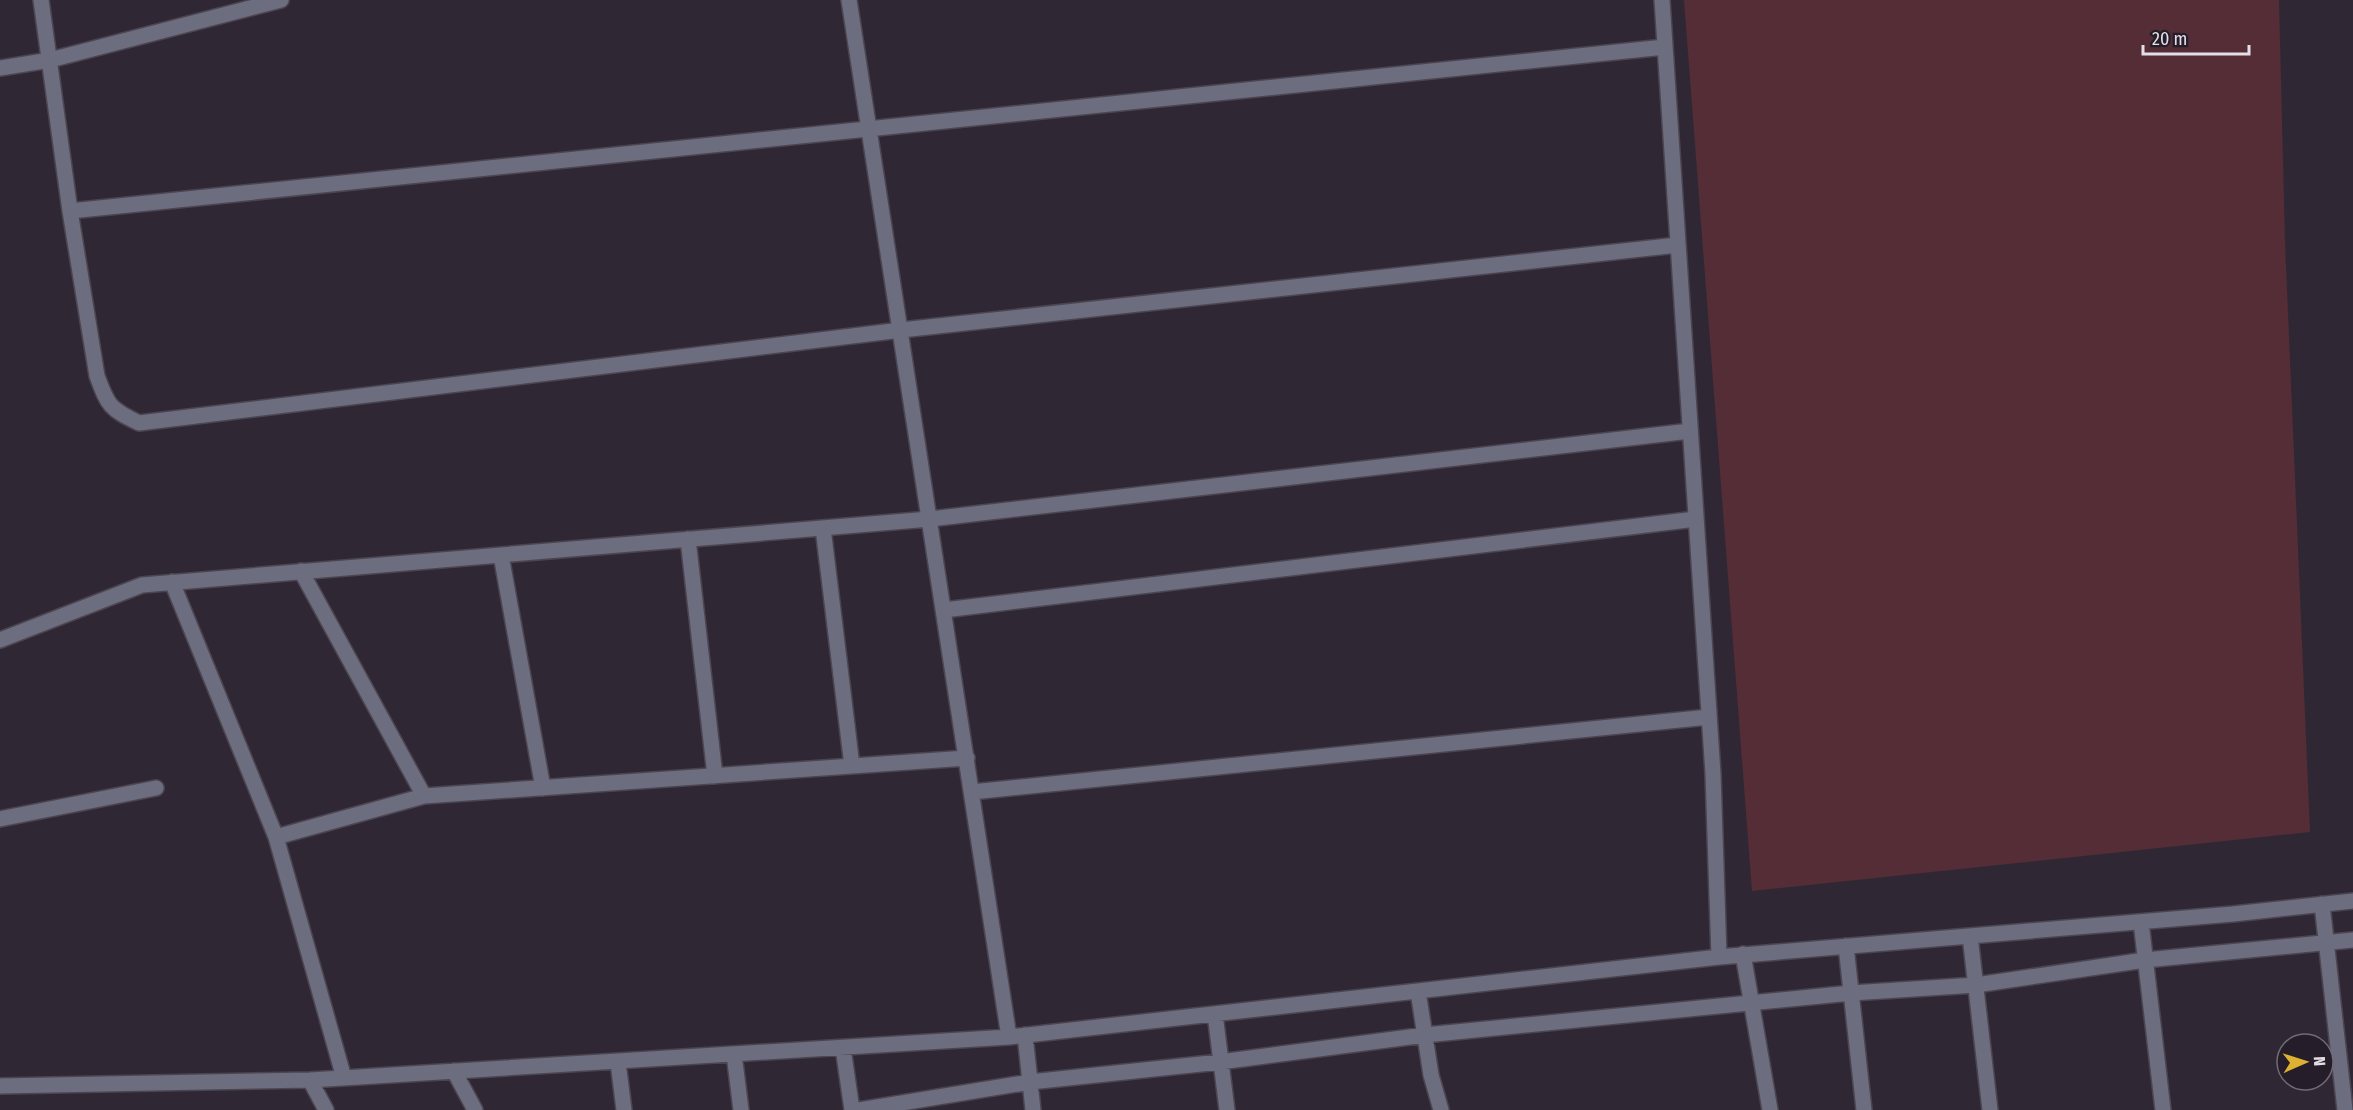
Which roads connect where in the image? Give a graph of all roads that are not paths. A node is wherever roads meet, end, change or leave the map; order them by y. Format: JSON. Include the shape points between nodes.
{"nodes":[{"id":1,"x":41,"y":0,"type":"edge"},
{"id":2,"x":281,"y":0,"type":"edge"},
{"id":3,"x":849,"y":0,"type":"edge"},
{"id":4,"x":1662,"y":0,"type":"edge"},
{"id":5,"x":1665,"y":47,"type":"junction"},
{"id":6,"x":50,"y":60,"type":"junction"},
{"id":7,"x":0,"y":68,"type":"edge"},
{"id":8,"x":869,"y":129,"type":"junction"},
{"id":9,"x":70,"y":211,"type":"junction"},
{"id":10,"x":1678,"y":245,"type":"junction"},
{"id":11,"x":901,"y":330,"type":"junction"},
{"id":12,"x":1690,"y":431,"type":"junction"},
{"id":13,"x":930,"y":519,"type":"junction"},
{"id":14,"x":1696,"y":519,"type":"junction"},
{"id":15,"x":823,"y":528,"type":"junction"},
{"id":16,"x":688,"y":539,"type":"junction"},
{"id":17,"x":501,"y":555,"type":"junction"},
{"id":18,"x":301,"y":572,"type":"junction"},
{"id":19,"x":172,"y":582,"type":"junction"},
{"id":20,"x":944,"y":610,"type":"junction"},
{"id":21,"x":0,"y":640,"type":"edge"},
{"id":22,"x":1709,"y":717,"type":"junction"},
{"id":23,"x":967,"y":758,"type":"junction"},
{"id":24,"x":852,"y":766,"type":"junction"},
{"id":25,"x":715,"y":776,"type":"junction"},
{"id":26,"x":156,"y":788,"type":"dead end"},
{"id":27,"x":543,"y":788,"type":"junction"},
{"id":28,"x":972,"y":792,"type":"junction"},
{"id":29,"x":424,"y":796,"type":"junction"},
{"id":30,"x":0,"y":819,"type":"edge"},
{"id":31,"x":276,"y":837,"type":"junction"},
{"id":32,"x":2353,"y":901,"type":"edge"},
{"id":33,"x":2322,"y":904,"type":"junction"},
{"id":34,"x":2141,"y":922,"type":"junction"},
{"id":35,"x":1970,"y":936,"type":"junction"},
{"id":36,"x":2353,"y":940,"type":"edge"},
{"id":37,"x":2327,"y":943,"type":"junction"},
{"id":38,"x":1846,"y":946,"type":"junction"},
{"id":39,"x":1743,"y":954,"type":"junction"},
{"id":40,"x":1719,"y":957,"type":"junction"},
{"id":41,"x":2145,"y":960,"type":"junction"},
{"id":42,"x":1976,"y":985,"type":"junction"},
{"id":43,"x":1418,"y":991,"type":"junction"},
{"id":44,"x":1851,"y":993,"type":"junction"},
{"id":45,"x":1752,"y":1003,"type":"junction"},
{"id":46,"x":1215,"y":1014,"type":"junction"},
{"id":47,"x":1025,"y":1035,"type":"junction"},
{"id":48,"x":1425,"y":1035,"type":"junction"},
{"id":49,"x":1009,"y":1037,"type":"junction"},
{"id":50,"x":843,"y":1048,"type":"junction"},
{"id":51,"x":734,"y":1054,"type":"junction"},
{"id":52,"x":618,"y":1062,"type":"junction"},
{"id":53,"x":1220,"y":1062,"type":"junction"},
{"id":54,"x":454,"y":1071,"type":"junction"},
{"id":55,"x":344,"y":1078,"type":"junction"},
{"id":56,"x":310,"y":1080,"type":"junction"},
{"id":57,"x":1030,"y":1082,"type":"junction"},
{"id":58,"x":0,"y":1086,"type":"edge"},
{"id":59,"x":326,"y":1110,"type":"edge"},
{"id":60,"x":475,"y":1110,"type":"edge"},
{"id":61,"x":624,"y":1110,"type":"edge"},
{"id":62,"x":741,"y":1110,"type":"edge"},
{"id":63,"x":852,"y":1110,"type":"edge"},
{"id":64,"x":859,"y":1110,"type":"edge"},
{"id":65,"x":1033,"y":1110,"type":"edge"},
{"id":66,"x":1227,"y":1110,"type":"edge"},
{"id":67,"x":1441,"y":1110,"type":"edge"},
{"id":68,"x":1770,"y":1110,"type":"edge"},
{"id":69,"x":1864,"y":1110,"type":"edge"},
{"id":70,"x":1990,"y":1110,"type":"edge"},
{"id":71,"x":2163,"y":1110,"type":"edge"},
{"id":72,"x":2345,"y":1110,"type":"edge"}],
"edges":[{"from":1,"to":6,"type":"street"},
{"from":2,"to":6,"type":"street"},
{"from":3,"to":8,"type":"street"},
{"from":4,"to":5,"type":"street"},
{"from":5,"to":8,"type":"street"},
{"from":5,"to":10,"type":"street"},
{"from":6,"to":7,"type":"street"},
{"from":6,"to":9,"type":"street"},
{"from":8,"to":9,"type":"street"},
{"from":8,"to":11,"type":"street"},
{"from":9,"to":11,"type":"street","via":[[97,376],[116,412],[139,423]]},
{"from":10,"to":11,"type":"street"},
{"from":10,"to":12,"type":"street"},
{"from":11,"to":13,"type":"street"},
{"from":12,"to":13,"type":"street"},
{"from":12,"to":14,"type":"street"},
{"from":13,"to":15,"type":"street"},
{"from":13,"to":20,"type":"street"},
{"from":14,"to":20,"type":"street"},
{"from":14,"to":22,"type":"street"},
{"from":15,"to":16,"type":"street"},
{"from":15,"to":24,"type":"street"},
{"from":16,"to":17,"type":"street"},
{"from":16,"to":25,"type":"street"},
{"from":17,"to":18,"type":"street"},
{"from":17,"to":27,"type":"street"},
{"from":18,"to":19,"type":"street"},
{"from":18,"to":29,"type":"street"},
{"from":19,"to":21,"type":"street","via":[[142,585]]},
{"from":19,"to":31,"type":"street"},
{"from":20,"to":23,"type":"street"},
{"from":22,"to":28,"type":"street"},
{"from":22,"to":40,"type":"street"},
{"from":23,"to":24,"type":"street"},
{"from":23,"to":28,"type":"street"},
{"from":24,"to":25,"type":"street"},
{"from":25,"to":27,"type":"street"},
{"from":26,"to":30,"type":"street"},
{"from":27,"to":29,"type":"street"},
{"from":28,"to":49,"type":"street"},
{"from":29,"to":31,"type":"street"},
{"from":31,"to":55,"type":"street"},
{"from":32,"to":33,"type":"street"},
{"from":33,"to":34,"type":"street"},
{"from":33,"to":37,"type":"street"},
{"from":34,"to":35,"type":"street"},
{"from":34,"to":41,"type":"street"},
{"from":35,"to":38,"type":"street"},
{"from":35,"to":42,"type":"street"},
{"from":36,"to":37,"type":"street"},
{"from":37,"to":41,"type":"street"},
{"from":37,"to":72,"type":"street"},
{"from":38,"to":39,"type":"street"},
{"from":38,"to":44,"type":"street"},
{"from":39,"to":40,"type":"street"},
{"from":39,"to":45,"type":"street"},
{"from":40,"to":43,"type":"street"},
{"from":41,"to":42,"type":"street"},
{"from":41,"to":71,"type":"street"},
{"from":42,"to":44,"type":"street"},
{"from":42,"to":70,"type":"street"},
{"from":43,"to":46,"type":"street"},
{"from":43,"to":48,"type":"street"},
{"from":44,"to":45,"type":"street"},
{"from":44,"to":69,"type":"street"},
{"from":45,"to":48,"type":"street"},
{"from":45,"to":68,"type":"street"},
{"from":46,"to":47,"type":"street"},
{"from":46,"to":53,"type":"street"},
{"from":47,"to":49,"type":"street"},
{"from":47,"to":57,"type":"street"},
{"from":48,"to":53,"type":"street"},
{"from":48,"to":67,"type":"street"},
{"from":49,"to":50,"type":"street"},
{"from":50,"to":51,"type":"street"},
{"from":50,"to":63,"type":"street"},
{"from":51,"to":52,"type":"street"},
{"from":51,"to":62,"type":"street"},
{"from":52,"to":54,"type":"street"},
{"from":52,"to":61,"type":"street"},
{"from":53,"to":57,"type":"street"},
{"from":53,"to":66,"type":"street"},
{"from":54,"to":55,"type":"street"},
{"from":54,"to":60,"type":"street"},
{"from":55,"to":56,"type":"street"},
{"from":56,"to":58,"type":"street"},
{"from":56,"to":59,"type":"street"},
{"from":57,"to":64,"type":"street"},
{"from":57,"to":65,"type":"street"}]}
